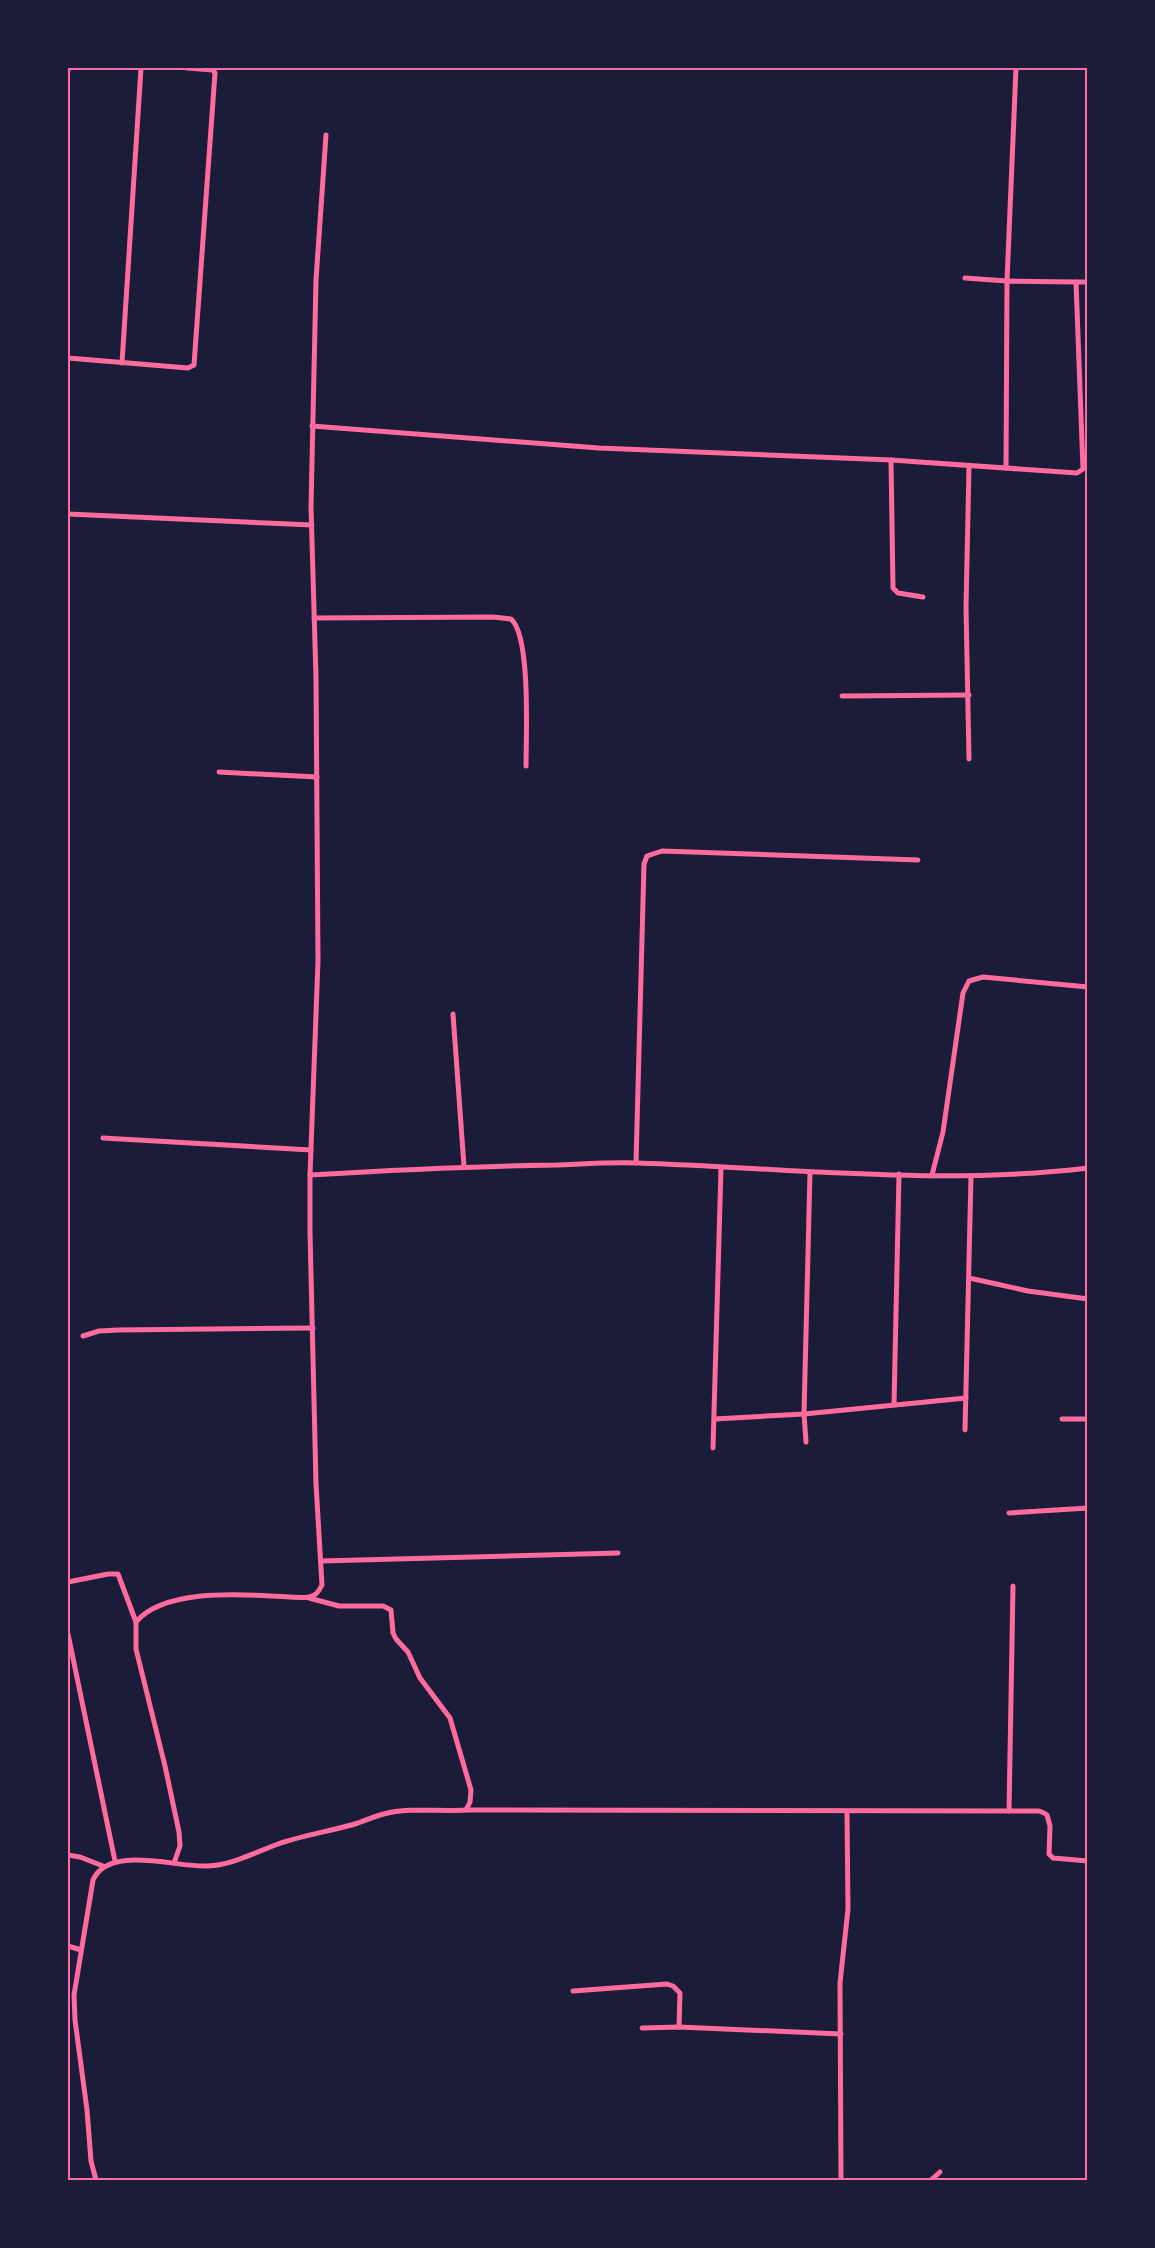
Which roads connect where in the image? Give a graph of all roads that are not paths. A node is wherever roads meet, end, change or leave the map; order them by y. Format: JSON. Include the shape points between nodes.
{"nodes":[{"id":1,"x":141,"y":68,"type":"edge"},
{"id":2,"x":187,"y":68,"type":"edge"},
{"id":3,"x":1016,"y":68,"type":"edge"},
{"id":4,"x":326,"y":135,"type":"dead end"},
{"id":5,"x":965,"y":278,"type":"dead end"},
{"id":6,"x":1007,"y":281,"type":"junction"},
{"id":7,"x":1076,"y":282,"type":"junction"},
{"id":8,"x":1088,"y":282,"type":"edge"},
{"id":9,"x":68,"y":358,"type":"edge"},
{"id":10,"x":122,"y":363,"type":"junction"},
{"id":11,"x":312,"y":426,"type":"junction"},
{"id":12,"x":891,"y":460,"type":"junction"},
{"id":13,"x":969,"y":466,"type":"junction"},
{"id":14,"x":1006,"y":468,"type":"junction"},
{"id":15,"x":68,"y":514,"type":"edge"},
{"id":16,"x":312,"y":525,"type":"junction"},
{"id":17,"x":924,"y":597,"type":"dead end"},
{"id":18,"x":315,"y":618,"type":"junction"},
{"id":19,"x":969,"y":694,"type":"junction"},
{"id":20,"x":842,"y":696,"type":"dead end"},
{"id":21,"x":969,"y":759,"type":"dead end"},
{"id":22,"x":526,"y":766,"type":"dead end"},
{"id":23,"x":219,"y":772,"type":"dead end"},
{"id":24,"x":317,"y":777,"type":"junction"},
{"id":25,"x":918,"y":860,"type":"dead end"},
{"id":26,"x":1088,"y":987,"type":"edge"},
{"id":27,"x":453,"y":1014,"type":"dead end"},
{"id":28,"x":103,"y":1138,"type":"dead end"},
{"id":29,"x":311,"y":1150,"type":"junction"},
{"id":30,"x":636,"y":1163,"type":"junction"},
{"id":31,"x":464,"y":1166,"type":"junction"},
{"id":32,"x":721,"y":1168,"type":"junction"},
{"id":33,"x":1088,"y":1168,"type":"edge"},
{"id":34,"x":810,"y":1172,"type":"junction"},
{"id":35,"x":899,"y":1174,"type":"junction"},
{"id":36,"x":310,"y":1175,"type":"junction"},
{"id":37,"x":932,"y":1175,"type":"junction"},
{"id":38,"x":971,"y":1176,"type":"junction"},
{"id":39,"x":969,"y":1278,"type":"junction"},
{"id":40,"x":1088,"y":1299,"type":"edge"},
{"id":41,"x":313,"y":1328,"type":"junction"},
{"id":42,"x":83,"y":1336,"type":"dead end"},
{"id":43,"x":966,"y":1398,"type":"junction"},
{"id":44,"x":894,"y":1405,"type":"junction"},
{"id":45,"x":804,"y":1414,"type":"junction"},
{"id":46,"x":715,"y":1419,"type":"junction"},
{"id":47,"x":1062,"y":1419,"type":"dead end"},
{"id":48,"x":1088,"y":1419,"type":"edge"},
{"id":49,"x":966,"y":1430,"type":"dead end"},
{"id":50,"x":806,"y":1442,"type":"dead end"},
{"id":51,"x":713,"y":1448,"type":"dead end"},
{"id":52,"x":1088,"y":1509,"type":"edge"},
{"id":53,"x":1009,"y":1513,"type":"dead end"},
{"id":54,"x":618,"y":1553,"type":"dead end"},
{"id":55,"x":321,"y":1561,"type":"junction"},
{"id":56,"x":68,"y":1582,"type":"edge"},
{"id":57,"x":1013,"y":1586,"type":"dead end"},
{"id":58,"x":307,"y":1598,"type":"junction"},
{"id":59,"x":136,"y":1622,"type":"junction"},
{"id":60,"x":68,"y":1634,"type":"edge"},
{"id":61,"x":466,"y":1810,"type":"junction"},
{"id":62,"x":1009,"y":1811,"type":"junction"},
{"id":63,"x":847,"y":1812,"type":"junction"},
{"id":64,"x":68,"y":1855,"type":"edge"},
{"id":65,"x":115,"y":1861,"type":"junction"},
{"id":66,"x":1088,"y":1861,"type":"edge"},
{"id":67,"x":174,"y":1863,"type":"junction"},
{"id":68,"x":103,"y":1866,"type":"junction"},
{"id":69,"x":68,"y":1946,"type":"edge"},
{"id":70,"x":81,"y":1950,"type":"junction"},
{"id":71,"x":573,"y":1991,"type":"dead end"},
{"id":72,"x":679,"y":2027,"type":"junction"},
{"id":73,"x":642,"y":2028,"type":"dead end"},
{"id":74,"x":841,"y":2034,"type":"junction"},
{"id":75,"x":939,"y":2172,"type":"dead end"},
{"id":76,"x":96,"y":2181,"type":"edge"},
{"id":77,"x":841,"y":2181,"type":"edge"},
{"id":78,"x":931,"y":2181,"type":"edge"}],
"edges":[{"from":1,"to":10,"type":"street"},
{"from":2,"to":10,"type":"street","via":[[215,73],[194,365],[188,368]]},
{"from":3,"to":6,"type":"street"},
{"from":4,"to":11,"type":"street","via":[[316,280]]},
{"from":5,"to":6,"type":"street"},
{"from":6,"to":7,"type":"street"},
{"from":6,"to":14,"type":"street"},
{"from":7,"to":8,"type":"street"},
{"from":7,"to":14,"type":"street","via":[[1083,468],[1071,474]]},
{"from":9,"to":10,"type":"street"},
{"from":11,"to":12,"type":"street","via":[[599,448]]},
{"from":11,"to":16,"type":"street"},
{"from":12,"to":13,"type":"street"},
{"from":12,"to":17,"type":"street","via":[[893,588],[898,593]]},
{"from":13,"to":14,"type":"street"},
{"from":13,"to":19,"type":"street"},
{"from":15,"to":16,"type":"street"},
{"from":16,"to":18,"type":"street"},
{"from":18,"to":22,"type":"street","via":[[511,619],[519,629],[525,662]]},
{"from":18,"to":24,"type":"street"},
{"from":19,"to":20,"type":"street"},
{"from":19,"to":21,"type":"street"},
{"from":23,"to":24,"type":"street"},
{"from":24,"to":29,"type":"street","via":[[318,961]]},
{"from":25,"to":30,"type":"street","via":[[662,851],[647,856]]},
{"from":26,"to":37,"type":"street","via":[[983,977],[969,981],[963,993]]},
{"from":27,"to":31,"type":"street"},
{"from":28,"to":29,"type":"street"},
{"from":29,"to":36,"type":"street"},
{"from":30,"to":31,"type":"street"},
{"from":30,"to":32,"type":"street"},
{"from":31,"to":36,"type":"street"},
{"from":32,"to":34,"type":"street"},
{"from":32,"to":46,"type":"street"},
{"from":33,"to":38,"type":"street"},
{"from":34,"to":35,"type":"street"},
{"from":34,"to":45,"type":"street"},
{"from":35,"to":37,"type":"street"},
{"from":35,"to":44,"type":"street"},
{"from":36,"to":41,"type":"street"},
{"from":37,"to":38,"type":"street"},
{"from":38,"to":39,"type":"street"},
{"from":39,"to":40,"type":"street"},
{"from":39,"to":43,"type":"street"},
{"from":41,"to":42,"type":"street","via":[[118,1330]]},
{"from":41,"to":55,"type":"street"},
{"from":43,"to":44,"type":"street"},
{"from":43,"to":49,"type":"street"},
{"from":44,"to":45,"type":"street"},
{"from":45,"to":46,"type":"street"},
{"from":45,"to":50,"type":"street"},
{"from":46,"to":51,"type":"street"},
{"from":47,"to":48,"type":"street"},
{"from":52,"to":53,"type":"street"},
{"from":54,"to":55,"type":"street"},
{"from":55,"to":58,"type":"street","via":[[322,1585]]},
{"from":56,"to":59,"type":"street","via":[[118,1574]]},
{"from":57,"to":62,"type":"street"},
{"from":58,"to":59,"type":"street","via":[[236,1594],[197,1598],[157,1607]]},
{"from":58,"to":61,"type":"street","via":[[339,1606],[383,1606],[391,1610],[396,1639],[450,1718],[471,1790]]},
{"from":59,"to":67,"type":"street","via":[[136,1649],[179,1832],[180,1846]]},
{"from":60,"to":65,"type":"street"},
{"from":61,"to":63,"type":"street"},
{"from":61,"to":67,"type":"street","via":[[401,1810],[289,1840],[223,1864]]},
{"from":62,"to":63,"type":"street"},
{"from":62,"to":66,"type":"street","via":[[1044,1813],[1050,1826],[1049,1854],[1058,1860]]},
{"from":63,"to":74,"type":"street","via":[[848,1909],[840,1973]]},
{"from":64,"to":68,"type":"street"},
{"from":65,"to":67,"type":"street"},
{"from":65,"to":68,"type":"street"},
{"from":68,"to":70,"type":"street","via":[[93,1880]]},
{"from":69,"to":70,"type":"street"},
{"from":70,"to":76,"type":"street","via":[[74,1995],[75,2020]]},
{"from":71,"to":72,"type":"street","via":[[673,1986],[680,1992]]},
{"from":72,"to":73,"type":"street"},
{"from":72,"to":74,"type":"street"},
{"from":74,"to":77,"type":"street"},
{"from":75,"to":78,"type":"street"}]}
